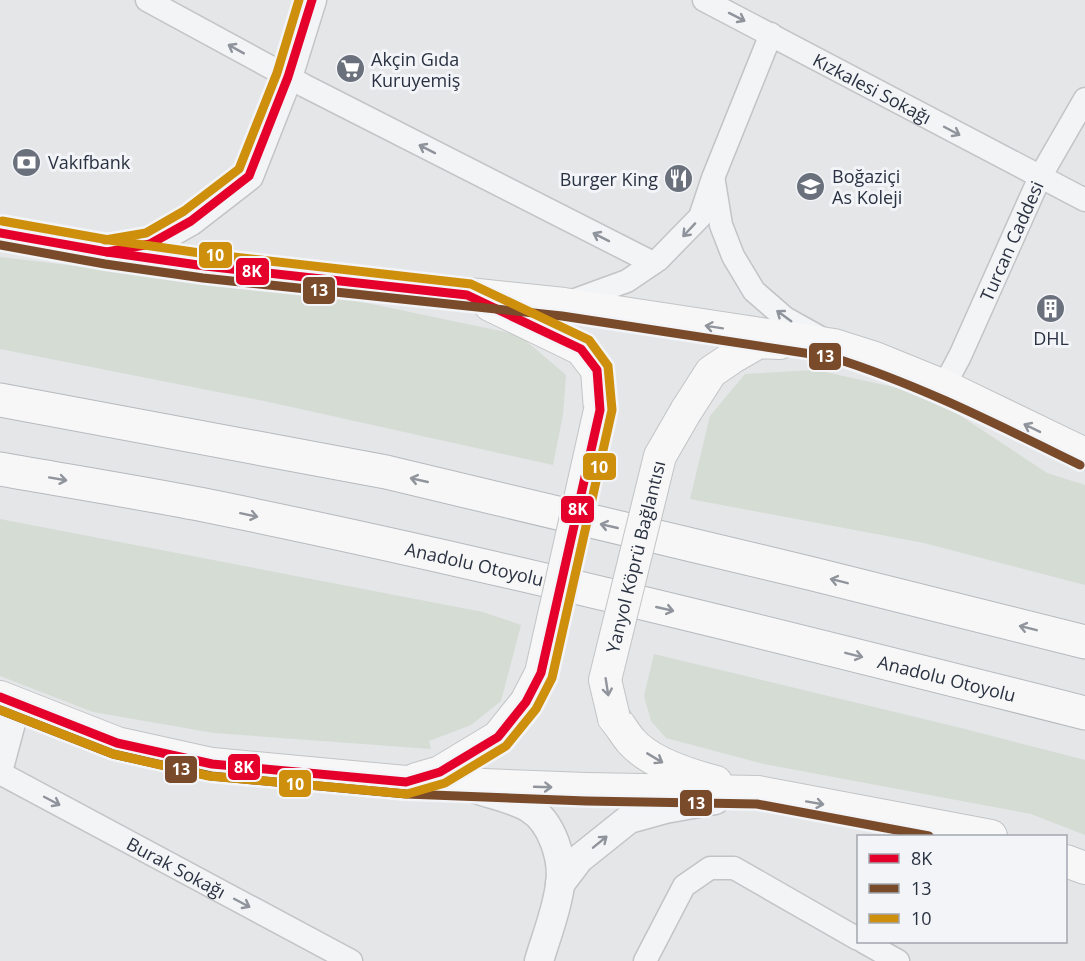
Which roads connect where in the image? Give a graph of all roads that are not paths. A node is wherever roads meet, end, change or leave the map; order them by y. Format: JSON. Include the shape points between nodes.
{"nodes":[{"id":1,"x":147,"y":0,"type":"edge"},
{"id":2,"x":312,"y":0,"type":"edge"},
{"id":3,"x":704,"y":0,"type":"edge"},
{"id":4,"x":771,"y":34,"type":"junction"},
{"id":5,"x":288,"y":77,"type":"junction"},
{"id":6,"x":1085,"y":99,"type":"edge"},
{"id":7,"x":1040,"y":177,"type":"junction"},
{"id":8,"x":713,"y":178,"type":"junction"},
{"id":9,"x":1085,"y":200,"type":"edge"},
{"id":10,"x":0,"y":233,"type":"edge"},
{"id":11,"x":107,"y":252,"type":"junction"},
{"id":12,"x":653,"y":263,"type":"junction"},
{"id":13,"x":467,"y":295,"type":"junction"},
{"id":14,"x":564,"y":304,"type":"junction"},
{"id":15,"x":834,"y":345,"type":"junction"},
{"id":16,"x":944,"y":386,"type":"junction"},
{"id":17,"x":0,"y":400,"type":"edge"},
{"id":18,"x":1085,"y":454,"type":"edge"},
{"id":19,"x":0,"y":469,"type":"edge"},
{"id":20,"x":1085,"y":642,"type":"edge"},
{"id":21,"x":8,"y":700,"type":"edge"},
{"id":22,"x":1085,"y":713,"type":"edge"},
{"id":23,"x":0,"y":764,"type":"edge"},
{"id":24,"x":0,"y":773,"type":"edge"},
{"id":25,"x":406,"y":782,"type":"junction"},
{"id":26,"x":463,"y":785,"type":"junction"},
{"id":27,"x":758,"y":792,"type":"junction"},
{"id":28,"x":981,"y":835,"type":"edge"},
{"id":29,"x":1067,"y":862,"type":"edge"},
{"id":30,"x":1085,"y":868,"type":"edge"},
{"id":31,"x":561,"y":884,"type":"junction"},
{"id":32,"x":857,"y":938,"type":"edge"},
{"id":33,"x":866,"y":943,"type":"edge"},
{"id":34,"x":351,"y":961,"type":"edge"},
{"id":35,"x":539,"y":961,"type":"edge"},
{"id":36,"x":645,"y":961,"type":"edge"},
{"id":37,"x":898,"y":961,"type":"edge"}],
"edges":[{"from":5,"to":1,"type":"street","one_way":true},
{"from":2,"to":5,"type":"street"},
{"from":3,"to":4,"type":"street","name":"Kızkalesi Sokağı","one_way":true},
{"from":4,"to":7,"type":"street","name":"Kızkalesi Sokağı","one_way":true},
{"from":4,"to":8,"type":"street"},
{"from":5,"to":11,"type":"street","via":[[249,176],[191,221],[150,244]]},
{"from":12,"to":5,"type":"street","one_way":true},
{"from":6,"to":7,"type":"street","name":"Turcan Caddesi"},
{"from":7,"to":9,"type":"street","name":"Kızkalesi Sokağı"},
{"from":7,"to":16,"type":"street","name":"Turcan Caddesi"},
{"from":8,"to":12,"type":"street","one_way":true,"via":[[700,217]]},
{"from":15,"to":8,"type":"street","one_way":true,"via":[[785,318],[754,291],[733,256],[721,225]]},
{"from":10,"to":11,"type":"main road"},
{"from":11,"to":13,"type":"main road"},
{"from":12,"to":14,"type":"street","via":[[627,281]]},
{"from":13,"to":14,"type":"main road"},
{"from":13,"to":25,"type":"main road","bridge":true,"via":[[581,349],[597,370],[600,410],[541,673],[526,702],[498,737],[440,772]]},
{"from":15,"to":14,"type":"main road","one_way":true},
{"from":15,"to":16,"type":"main road"},
{"from":15,"to":27,"type":"main road","name":"Yanyol Köprü Bağlantısı","one_way":true,"bridge":true,"via":[[759,342],[711,372],[660,456],[605,680],[614,718],[632,741],[653,758],[689,775]]},
{"from":18,"to":16,"type":"main road","one_way":true},
{"from":20,"to":17,"type":"highway","one_way":true,"via":[[386,472]]},
{"from":19,"to":22,"type":"highway","name":"Anadolu Otoyolu","one_way":true,"via":[[366,539]]},
{"from":21,"to":23,"type":"street"},
{"from":21,"to":25,"type":"main road","via":[[117,743],[212,764]]},
{"from":24,"to":34,"type":"street","name":"Burak Sokağı","one_way":true},
{"from":25,"to":26,"type":"main road"},
{"from":26,"to":27,"type":"main road","one_way":true},
{"from":26,"to":31,"type":"street","via":[[528,808],[542,819],[551,831]]},
{"from":27,"to":28,"type":"main road","one_way":true},
{"from":31,"to":27,"type":"street","one_way":true,"via":[[579,859],[629,819],[665,808]]},
{"from":29,"to":30,"type":"main road"},
{"from":31,"to":35,"type":"street"},
{"from":32,"to":36,"type":"street","via":[[734,868],[710,868],[684,886]]},
{"from":33,"to":37,"type":"street"}]}
